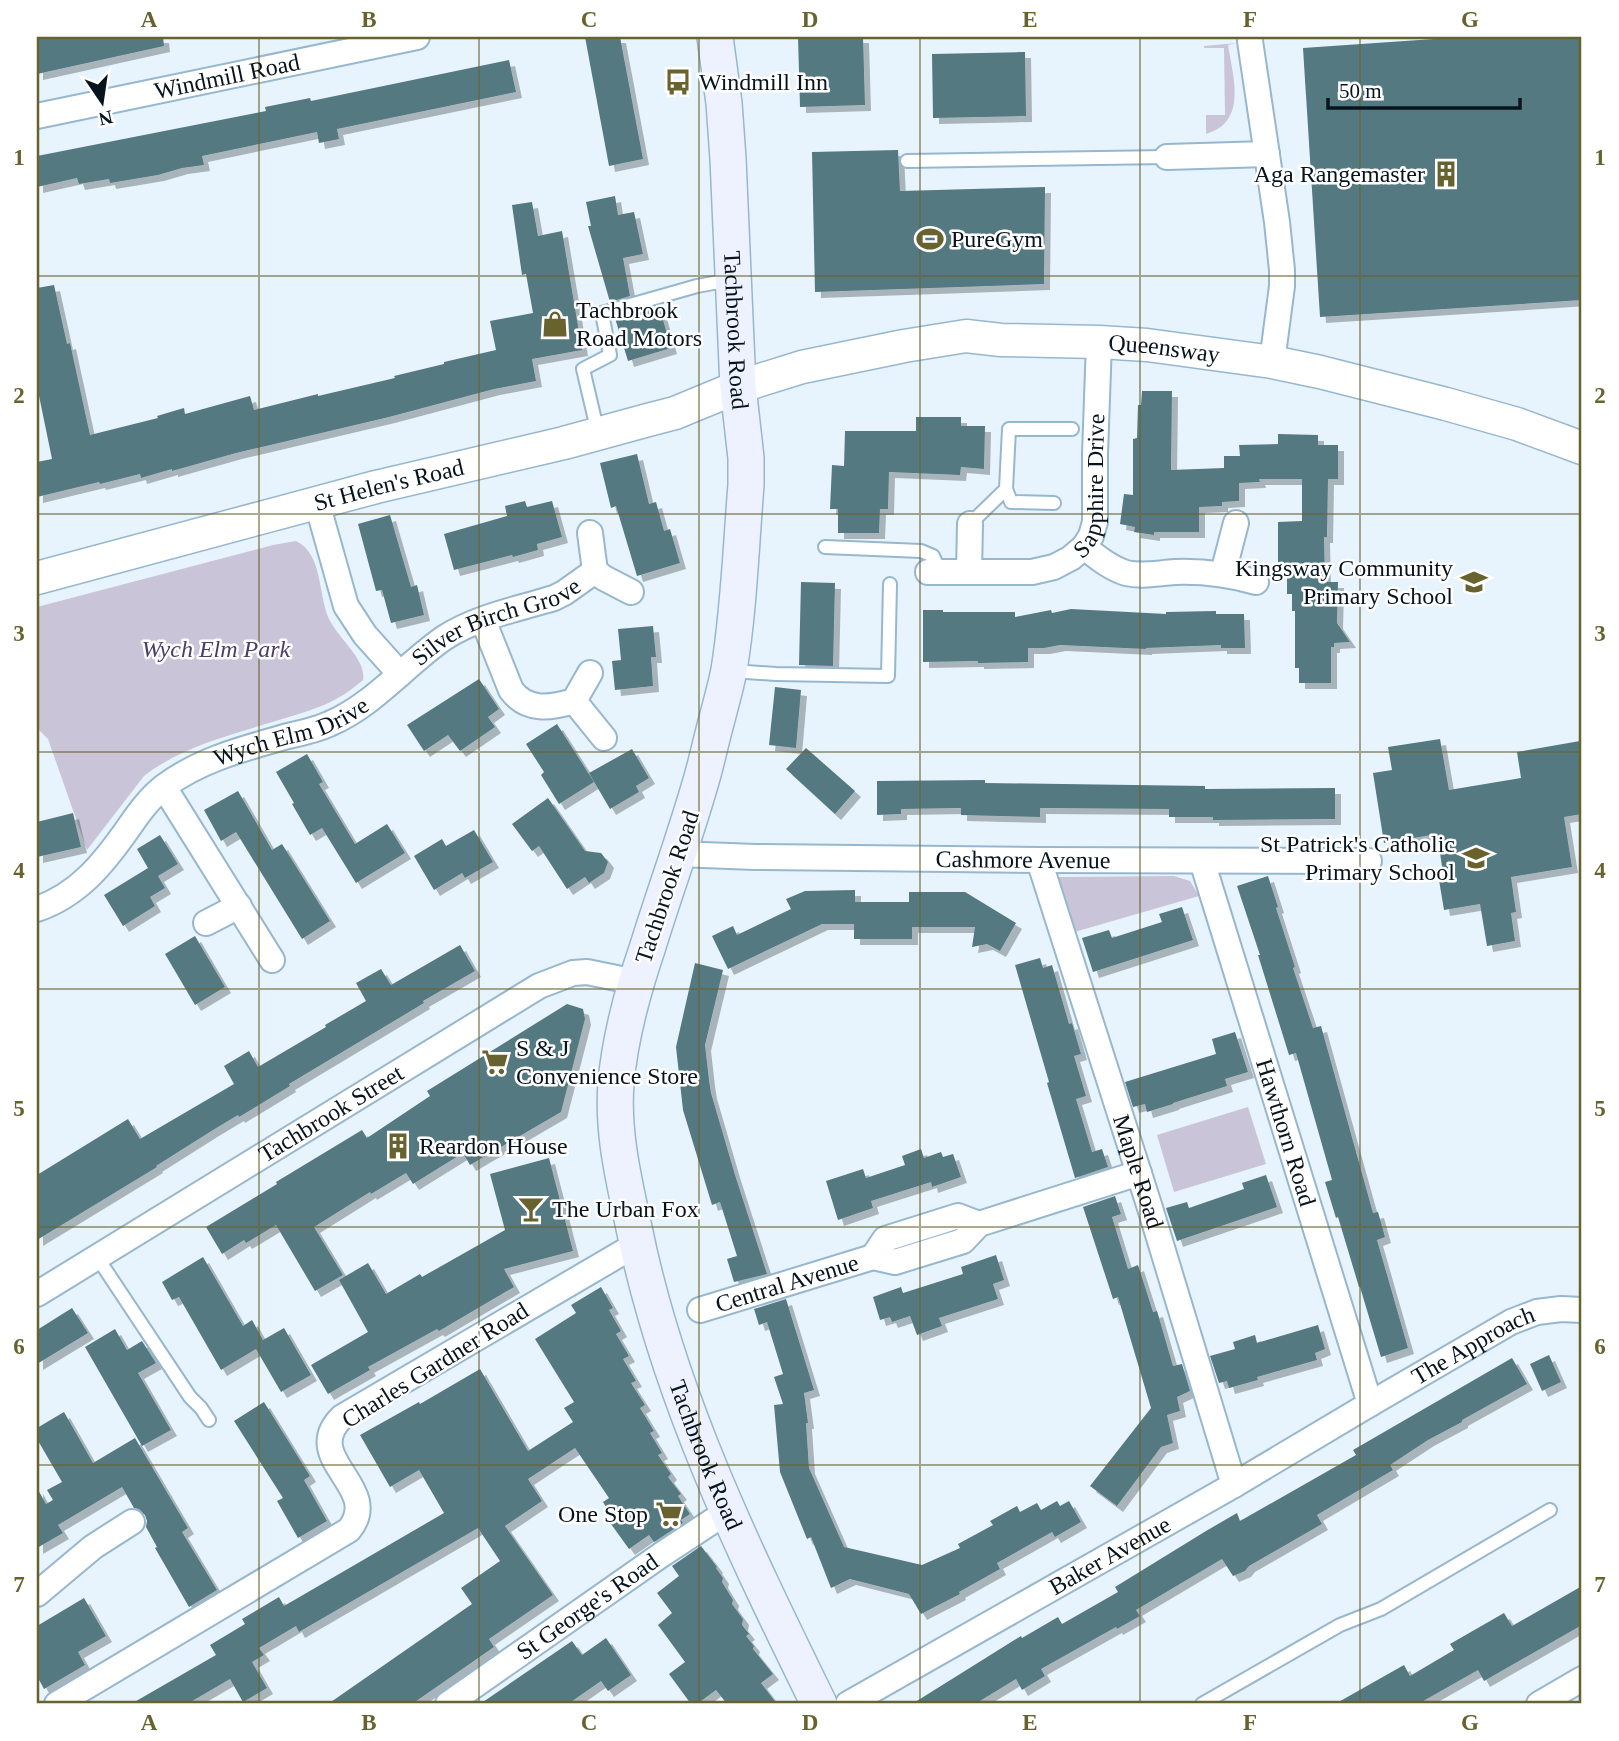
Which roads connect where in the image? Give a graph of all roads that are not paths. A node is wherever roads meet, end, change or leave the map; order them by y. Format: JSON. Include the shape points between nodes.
{"nodes":[{"id":1,"x":417,"y":37,"type":"edge"},
{"id":2,"x":715,"y":37,"type":"edge"},
{"id":3,"x":1250,"y":41,"type":"dead end"},
{"id":4,"x":37,"y":116,"type":"edge"},
{"id":5,"x":1267,"y":154,"type":"junction"},
{"id":6,"x":1167,"y":157,"type":"joint"},
{"id":7,"x":907,"y":161,"type":"dead end"},
{"id":8,"x":734,"y":279,"type":"junction"},
{"id":9,"x":1099,"y":342,"type":"junction"},
{"id":10,"x":1272,"y":362,"type":"junction"},
{"id":11,"x":738,"y":387,"type":"junction"},
{"id":12,"x":1072,"y":429,"type":"dead end"},
{"id":13,"x":598,"y":434,"type":"junction"},
{"id":14,"x":1582,"y":448,"type":"edge"},
{"id":15,"x":1006,"y":489,"type":"junction"},
{"id":16,"x":317,"y":503,"type":"junction"},
{"id":17,"x":1054,"y":503,"type":"dead end"},
{"id":18,"x":1236,"y":523,"type":"dead end"},
{"id":19,"x":970,"y":524,"type":"joint"},
{"id":20,"x":590,"y":533,"type":"dead end"},
{"id":21,"x":825,"y":547,"type":"dead end"},
{"id":22,"x":1084,"y":547,"type":"junction"},
{"id":23,"x":595,"y":571,"type":"junction"},
{"id":24,"x":934,"y":572,"type":"joint"},
{"id":25,"x":969,"y":572,"type":"junction"},
{"id":26,"x":1223,"y":573,"type":"junction"},
{"id":27,"x":37,"y":578,"type":"edge"},
{"id":28,"x":1256,"y":582,"type":"dead end"},
{"id":29,"x":890,"y":584,"type":"dead end"},
{"id":30,"x":631,"y":592,"type":"dead end"},
{"id":31,"x":483,"y":620,"type":"junction"},
{"id":32,"x":729,"y":671,"type":"junction"},
{"id":33,"x":590,"y":673,"type":"dead end"},
{"id":34,"x":400,"y":674,"type":"junction"},
{"id":35,"x":575,"y":701,"type":"junction"},
{"id":36,"x":604,"y":738,"type":"dead end"},
{"id":37,"x":164,"y":787,"type":"junction"},
{"id":38,"x":677,"y":854,"type":"junction"},
{"id":39,"x":1039,"y":860,"type":"junction"},
{"id":40,"x":1202,"y":861,"type":"junction"},
{"id":41,"x":1369,"y":861,"type":"dead end"},
{"id":42,"x":239,"y":906,"type":"junction"},
{"id":43,"x":37,"y":909,"type":"edge"},
{"id":44,"x":206,"y":923,"type":"dead end"},
{"id":45,"x":272,"y":960,"type":"dead end"},
{"id":46,"x":636,"y":982,"type":"junction"},
{"id":47,"x":1139,"y":1173,"type":"junction"},
{"id":48,"x":637,"y":1244,"type":"junction"},
{"id":49,"x":97,"y":1257,"type":"junction"},
{"id":50,"x":37,"y":1294,"type":"edge"},
{"id":51,"x":700,"y":1310,"type":"dead end"},
{"id":52,"x":1582,"y":1310,"type":"edge"},
{"id":53,"x":1370,"y":1404,"type":"junction"},
{"id":54,"x":209,"y":1420,"type":"dead end"},
{"id":55,"x":1234,"y":1485,"type":"junction"},
{"id":56,"x":1550,"y":1510,"type":"dead end"},
{"id":57,"x":728,"y":1511,"type":"junction"},
{"id":58,"x":132,"y":1522,"type":"dead end"},
{"id":59,"x":37,"y":1594,"type":"edge"},
{"id":60,"x":1582,"y":1679,"type":"edge"},
{"id":61,"x":57,"y":1704,"type":"edge"},
{"id":62,"x":449,"y":1704,"type":"edge"},
{"id":63,"x":819,"y":1704,"type":"edge"},
{"id":64,"x":848,"y":1704,"type":"edge"},
{"id":65,"x":1202,"y":1704,"type":"edge"},
{"id":66,"x":1539,"y":1704,"type":"edge"}],
"edges":[{"from":1,"to":4,"type":"street","name":"Windmill Road"},
{"from":2,"to":8,"type":"main road","name":"Tachbrook Road","via":[[724,103]]},
{"from":3,"to":5,"type":"street"},
{"from":5,"to":6,"type":"street"},
{"from":5,"to":10,"type":"street","via":[[1282,286]]},
{"from":6,"to":7,"type":"lane"},
{"from":8,"to":11,"type":"main road","name":"Tachbrook Road"},
{"from":8,"to":13,"type":"lane","via":[[602,313],[610,355],[583,369]]},
{"from":9,"to":10,"type":"street","name":"Queensway"},
{"from":9,"to":11,"type":"street","name":"Queensway","via":[[946,338],[821,362]]},
{"from":9,"to":22,"type":"street","name":"Sapphire Drive","via":[[1095,522]]},
{"from":10,"to":14,"type":"street","name":"Queensway","via":[[1446,404]]},
{"from":11,"to":13,"type":"street","name":"St Helen's Road","via":[[676,413]]},
{"from":11,"to":32,"type":"main road","name":"Tachbrook Road","via":[[747,485]]},
{"from":12,"to":15,"type":"lane","via":[[1009,429]]},
{"from":13,"to":16,"type":"street","name":"St Helen's Road"},
{"from":15,"to":17,"type":"lane","via":[[1011,502]]},
{"from":15,"to":19,"type":"lane"},
{"from":16,"to":27,"type":"street","name":"St Helen's Road"},
{"from":16,"to":34,"type":"street","via":[[346,606]]},
{"from":18,"to":26,"type":"street"},
{"from":19,"to":25,"type":"street"},
{"from":20,"to":23,"type":"street","name":"Silver Birch Grove"},
{"from":21,"to":24,"type":"lane","via":[[921,551],[933,556]]},
{"from":22,"to":25,"type":"street","name":"Sapphire Drive","via":[[1054,567],[1032,572]]},
{"from":22,"to":26,"type":"street","via":[[1112,567],[1132,574]]},
{"from":23,"to":30,"type":"street","name":"Silver Birch Grove"},
{"from":23,"to":31,"type":"street","name":"Silver Birch Grove","via":[[554,598]]},
{"from":24,"to":25,"type":"street","name":"Sapphire Drive"},
{"from":26,"to":28,"type":"street"},
{"from":29,"to":32,"type":"lane","via":[[888,676]]},
{"from":31,"to":34,"type":"street","name":"Silver Birch Grove","via":[[444,638]]},
{"from":31,"to":35,"type":"street","via":[[516,697],[541,708]]},
{"from":32,"to":38,"type":"main road","name":"Tachbrook Road"},
{"from":33,"to":35,"type":"street"},
{"from":34,"to":37,"type":"street","name":"Wych Elm Drive","via":[[353,712],[327,725],[218,758]]},
{"from":35,"to":36,"type":"street"},
{"from":37,"to":42,"type":"street"},
{"from":37,"to":43,"type":"street","name":"Wych Elm Drive","via":[[89,878]]},
{"from":38,"to":39,"type":"street","name":"Cashmore Avenue"},
{"from":38,"to":46,"type":"main road","name":"Tachbrook Road"},
{"from":39,"to":40,"type":"street","name":"Cashmore Avenue"},
{"from":39,"to":47,"type":"street","name":"Maple Road"},
{"from":40,"to":41,"type":"street","name":"Cashmore Avenue"},
{"from":40,"to":53,"type":"street","name":"Hawthorn Road"},
{"from":42,"to":44,"type":"street"},
{"from":42,"to":45,"type":"street"},
{"from":46,"to":48,"type":"main road","name":"Tachbrook Road","via":[[622,1038],[615,1115]]},
{"from":46,"to":49,"type":"street","name":"Tachbrook Street","via":[[587,972],[539,986]]},
{"from":47,"to":51,"type":"street","name":"Central Avenue","via":[[979,1224],[963,1241],[895,1262],[873,1256]]},
{"from":47,"to":55,"type":"street","name":"Maple Road"},
{"from":48,"to":57,"type":"main road","name":"Tachbrook Road","via":[[664,1348]]},
{"from":48,"to":61,"type":"street","name":"Charles Gardner Road","via":[[342,1417],[329,1438],[333,1459],[356,1495],[358,1517],[349,1530]]},
{"from":49,"to":50,"type":"street","name":"Tachbrook Street"},
{"from":49,"to":54,"type":"lane"},
{"from":52,"to":53,"type":"street","name":"The Approach","via":[[1537,1312],[1511,1322]]},
{"from":53,"to":55,"type":"street","name":"Baker Avenue"},
{"from":55,"to":64,"type":"street","name":"Baker Avenue"},
{"from":56,"to":65,"type":"lane","via":[[1381,1609],[1340,1625]]},
{"from":57,"to":62,"type":"street","name":"St George's Road"},
{"from":57,"to":63,"type":"main road","name":"Tachbrook Road"},
{"from":58,"to":59,"type":"street","via":[[93,1547]]},
{"from":60,"to":66,"type":"street"}]}
